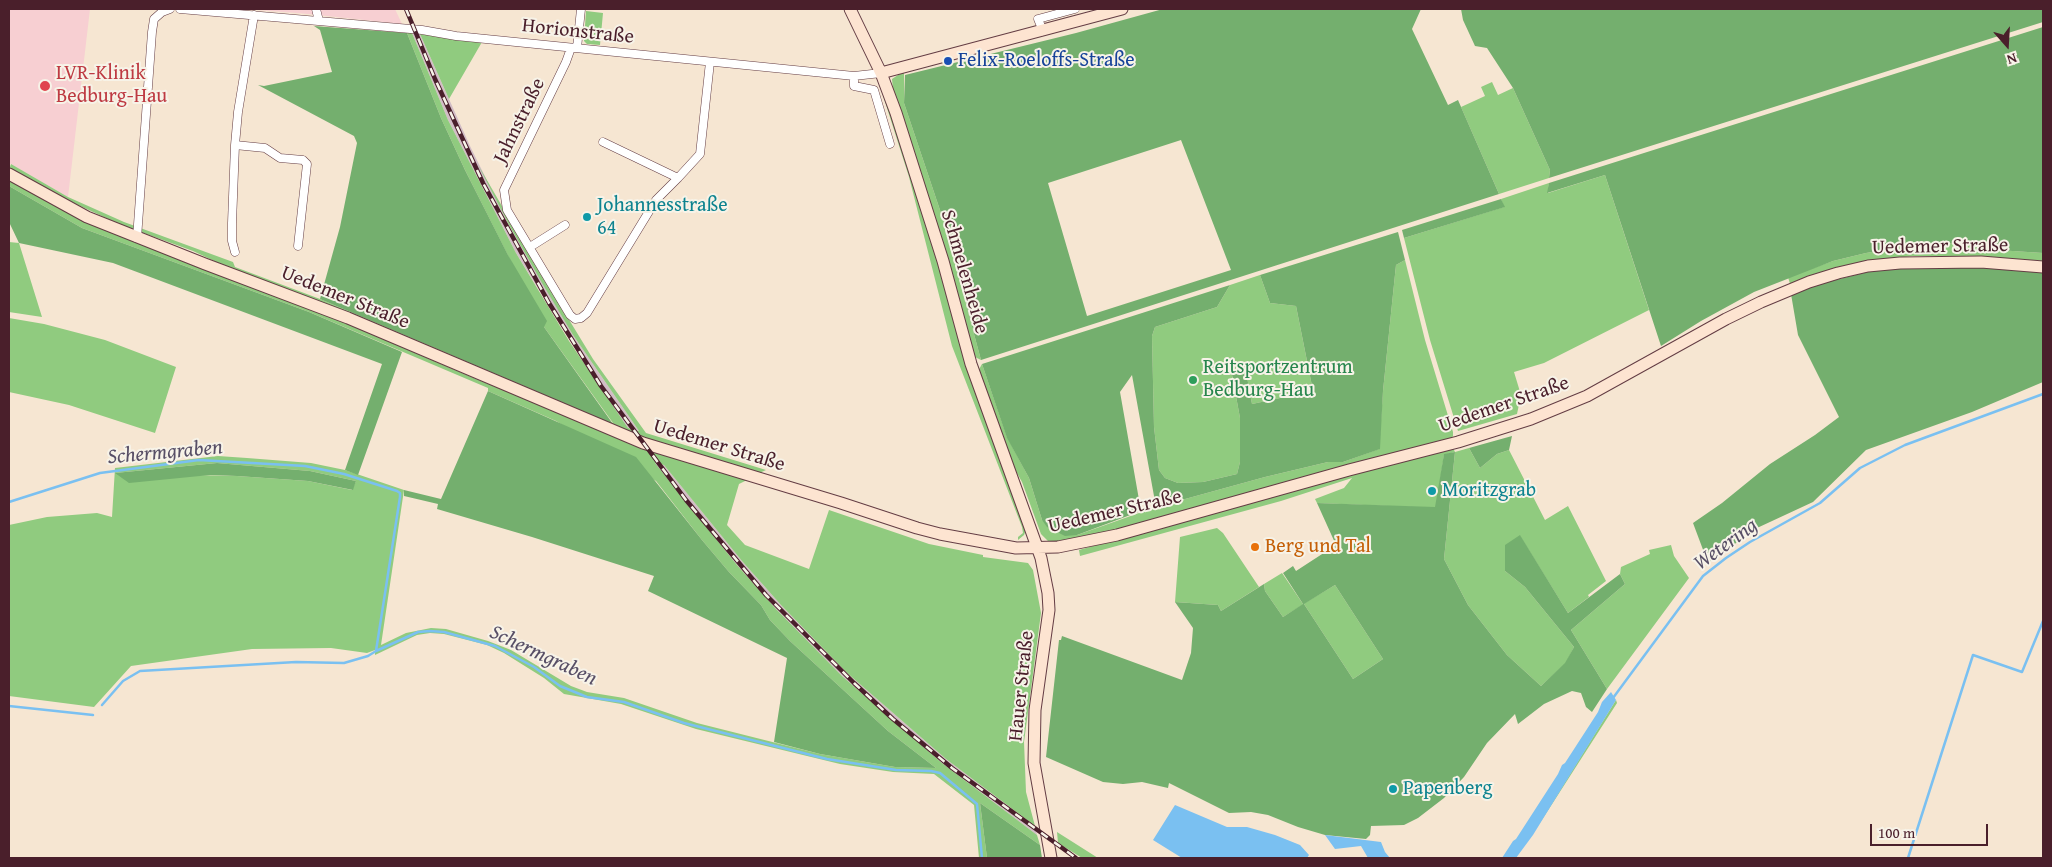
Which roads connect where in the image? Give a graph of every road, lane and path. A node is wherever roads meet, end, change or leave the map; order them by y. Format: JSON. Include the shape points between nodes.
{"nodes":[{"id":1,"x":170,"y":9,"type":"edge"},
{"id":2,"x":180,"y":9,"type":"edge"},
{"id":3,"x":316,"y":9,"type":"edge"},
{"id":4,"x":581,"y":9,"type":"edge"},
{"id":5,"x":850,"y":9,"type":"edge"},
{"id":6,"x":1075,"y":9,"type":"edge"},
{"id":7,"x":1122,"y":9,"type":"edge"},
{"id":8,"x":254,"y":15,"type":"junction"},
{"id":9,"x":319,"y":21,"type":"junction"},
{"id":10,"x":1043,"y":31,"type":"junction"},
{"id":11,"x":574,"y":48,"type":"junction"},
{"id":12,"x":710,"y":62,"type":"junction"},
{"id":13,"x":882,"y":73,"type":"junction"},
{"id":14,"x":854,"y":76,"type":"junction"},
{"id":15,"x":603,"y":142,"type":"dead end"},
{"id":16,"x":890,"y":144,"type":"dead end"},
{"id":17,"x":235,"y":145,"type":"junction"},
{"id":18,"x":9,"y":174,"type":"edge"},
{"id":19,"x":678,"y":178,"type":"junction"},
{"id":20,"x":565,"y":225,"type":"dead end"},
{"id":21,"x":137,"y":238,"type":"junction"},
{"id":22,"x":298,"y":246,"type":"dead end"},
{"id":23,"x":530,"y":247,"type":"junction"},
{"id":24,"x":235,"y":252,"type":"dead end"},
{"id":25,"x":2043,"y":267,"type":"edge"},
{"id":26,"x":1038,"y":548,"type":"junction"},
{"id":27,"x":1051,"y":858,"type":"edge"}],
"edges":[{"from":1,"to":21,"type":"street","via":[[154,19]]},
{"from":2,"to":8,"type":"street","name":"Horionstraße"},
{"from":3,"to":9,"type":"street"},
{"from":4,"to":11,"type":"street","name":"Jahnstraße"},
{"from":5,"to":13,"type":"main road","name":"Schmelenheide"},
{"from":6,"to":10,"type":"street","via":[[1038,19]]},
{"from":7,"to":10,"type":"main road"},
{"from":8,"to":9,"type":"street","name":"Horionstraße"},
{"from":8,"to":17,"type":"street"},
{"from":9,"to":11,"type":"street","name":"Horionstraße"},
{"from":10,"to":13,"type":"main road"},
{"from":11,"to":12,"type":"street","name":"Horionstraße"},
{"from":11,"to":23,"type":"street","name":"Jahnstraße","via":[[504,190],[507,210]]},
{"from":12,"to":14,"type":"street","name":"Horionstraße"},
{"from":12,"to":19,"type":"street","via":[[700,154]]},
{"from":13,"to":14,"type":"street","name":"Horionstraße"},
{"from":13,"to":26,"type":"main road","name":"Schmelenheide","via":[[943,261],[970,364]]},
{"from":14,"to":16,"type":"street","via":[[854,86],[874,90]]},
{"from":15,"to":19,"type":"street"},
{"from":17,"to":22,"type":"street","via":[[265,148],[280,158],[303,160],[307,164]]},
{"from":17,"to":24,"type":"street","via":[[232,223]]},
{"from":18,"to":21,"type":"main road","name":"Uedemer Straße","via":[[87,217]]},
{"from":19,"to":23,"type":"street","via":[[656,200],[581,318],[575,319],[570,315]]},
{"from":20,"to":23,"type":"street"},
{"from":21,"to":26,"type":"main road","name":"Uedemer Straße","via":[[348,318],[643,443],[940,534],[1016,548]]},
{"from":25,"to":26,"type":"main road","name":"Uedemer Straße","via":[[1981,262],[1900,263],[1838,273],[1726,319],[1587,396],[1531,419],[1117,535],[1067,546]]},
{"from":26,"to":27,"type":"main road","name":"Hauer Straße","via":[[1049,610],[1034,717],[1034,763]]}]}
